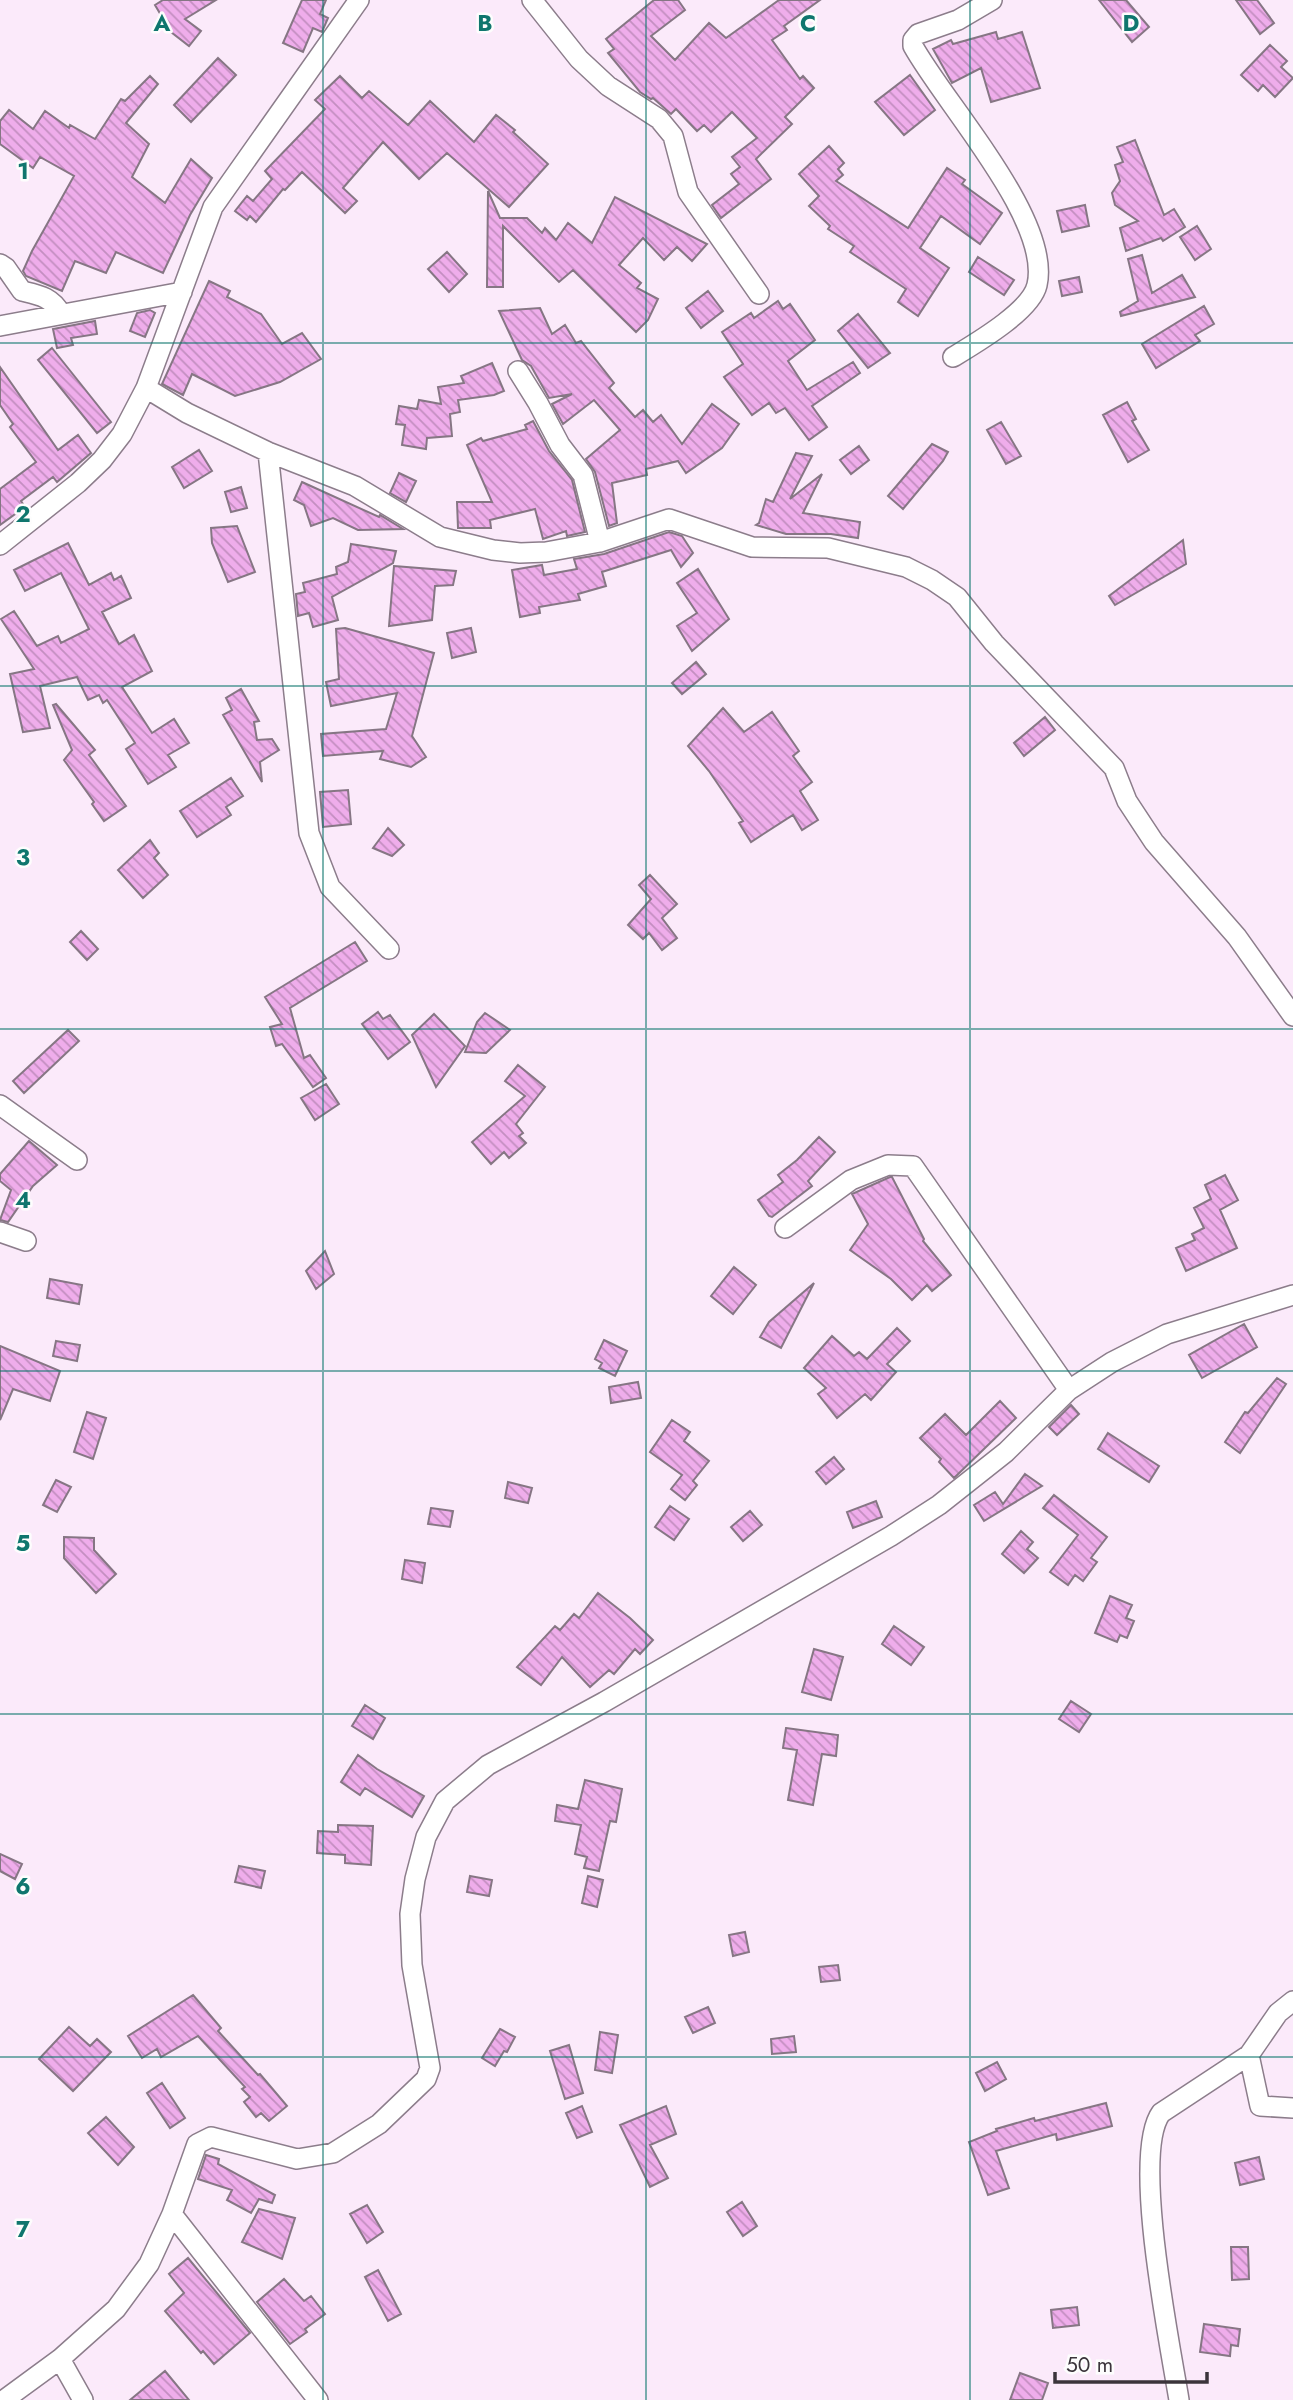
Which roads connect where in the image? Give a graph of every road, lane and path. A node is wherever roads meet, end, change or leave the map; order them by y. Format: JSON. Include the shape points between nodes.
{"nodes":[{"id":1,"x":359,"y":0,"type":"edge"},
{"id":2,"x":532,"y":0,"type":"edge"},
{"id":3,"x":992,"y":0,"type":"edge"},
{"id":4,"x":0,"y":264,"type":"edge"},
{"id":5,"x":182,"y":292,"type":"junction"},
{"id":6,"x":759,"y":294,"type":"dead end"},
{"id":7,"x":61,"y":314,"type":"junction"},
{"id":8,"x":0,"y":326,"type":"edge"},
{"id":9,"x":953,"y":357,"type":"dead end"},
{"id":10,"x":518,"y":372,"type":"dead end"},
{"id":11,"x":146,"y":388,"type":"junction"},
{"id":12,"x":268,"y":452,"type":"junction"},
{"id":13,"x":600,"y":542,"type":"junction"},
{"id":14,"x":0,"y":545,"type":"edge"},
{"id":15,"x":389,"y":949,"type":"dead end"},
{"id":16,"x":1293,"y":1016,"type":"edge"},
{"id":17,"x":0,"y":1105,"type":"edge"},
{"id":18,"x":77,"y":1160,"type":"dead end"},
{"id":19,"x":785,"y":1228,"type":"dead end"},
{"id":20,"x":0,"y":1232,"type":"edge"},
{"id":21,"x":26,"y":1241,"type":"dead end"},
{"id":22,"x":1293,"y":1296,"type":"edge"},
{"id":23,"x":1069,"y":1390,"type":"junction"},
{"id":24,"x":1293,"y":2001,"type":"edge"},
{"id":25,"x":1249,"y":2055,"type":"junction"},
{"id":26,"x":1293,"y":2108,"type":"edge"},
{"id":27,"x":172,"y":2214,"type":"junction"},
{"id":28,"x":60,"y":2359,"type":"junction"},
{"id":29,"x":4,"y":2400,"type":"edge"},
{"id":30,"x":83,"y":2400,"type":"edge"},
{"id":31,"x":318,"y":2400,"type":"edge"},
{"id":32,"x":1179,"y":2400,"type":"edge"}],
"edges":[{"from":1,"to":5,"type":"street","via":[[213,207]]},
{"from":2,"to":6,"type":"street","via":[[579,59],[608,86],[659,119],[673,136],[688,192]]},
{"from":3,"to":9,"type":"street","via":[[958,20],[918,34],[913,46],[1018,204],[1038,255],[1037,286],[1015,317]]},
{"from":4,"to":7,"type":"street","via":[[22,291],[47,298]]},
{"from":5,"to":7,"type":"street"},
{"from":5,"to":11,"type":"street"},
{"from":7,"to":8,"type":"street"},
{"from":10,"to":13,"type":"street","via":[[583,475]]},
{"from":11,"to":12,"type":"street"},
{"from":11,"to":14,"type":"street","via":[[122,434],[102,460]]},
{"from":12,"to":13,"type":"street","via":[[355,486],[440,537],[520,553]]},
{"from":12,"to":15,"type":"street","via":[[309,832],[330,887]]},
{"from":13,"to":16,"type":"street","via":[[669,519],[752,547],[828,548],[906,567],[957,597],[994,643],[1114,768],[1127,801],[1154,842],[1237,937]]},
{"from":17,"to":18,"type":"street"},
{"from":19,"to":23,"type":"street","via":[[851,1180],[888,1166],[913,1167]]},
{"from":20,"to":21,"type":"street"},
{"from":22,"to":23,"type":"street","via":[[1167,1334]]},
{"from":23,"to":27,"type":"street","via":[[1006,1452],[939,1505],[488,1765],[445,1801],[426,1837],[410,1914],[412,1965],[430,2068],[426,2079],[379,2124],[333,2152],[297,2159],[211,2137],[197,2144]]},
{"from":24,"to":25,"type":"street"},
{"from":25,"to":26,"type":"street","via":[[1260,2106]]},
{"from":25,"to":32,"type":"street","via":[[1161,2113],[1154,2123],[1149,2187]]},
{"from":27,"to":28,"type":"street","via":[[149,2264],[116,2309]]},
{"from":27,"to":31,"type":"street"},
{"from":28,"to":29,"type":"street"},
{"from":28,"to":30,"type":"street"}]}
